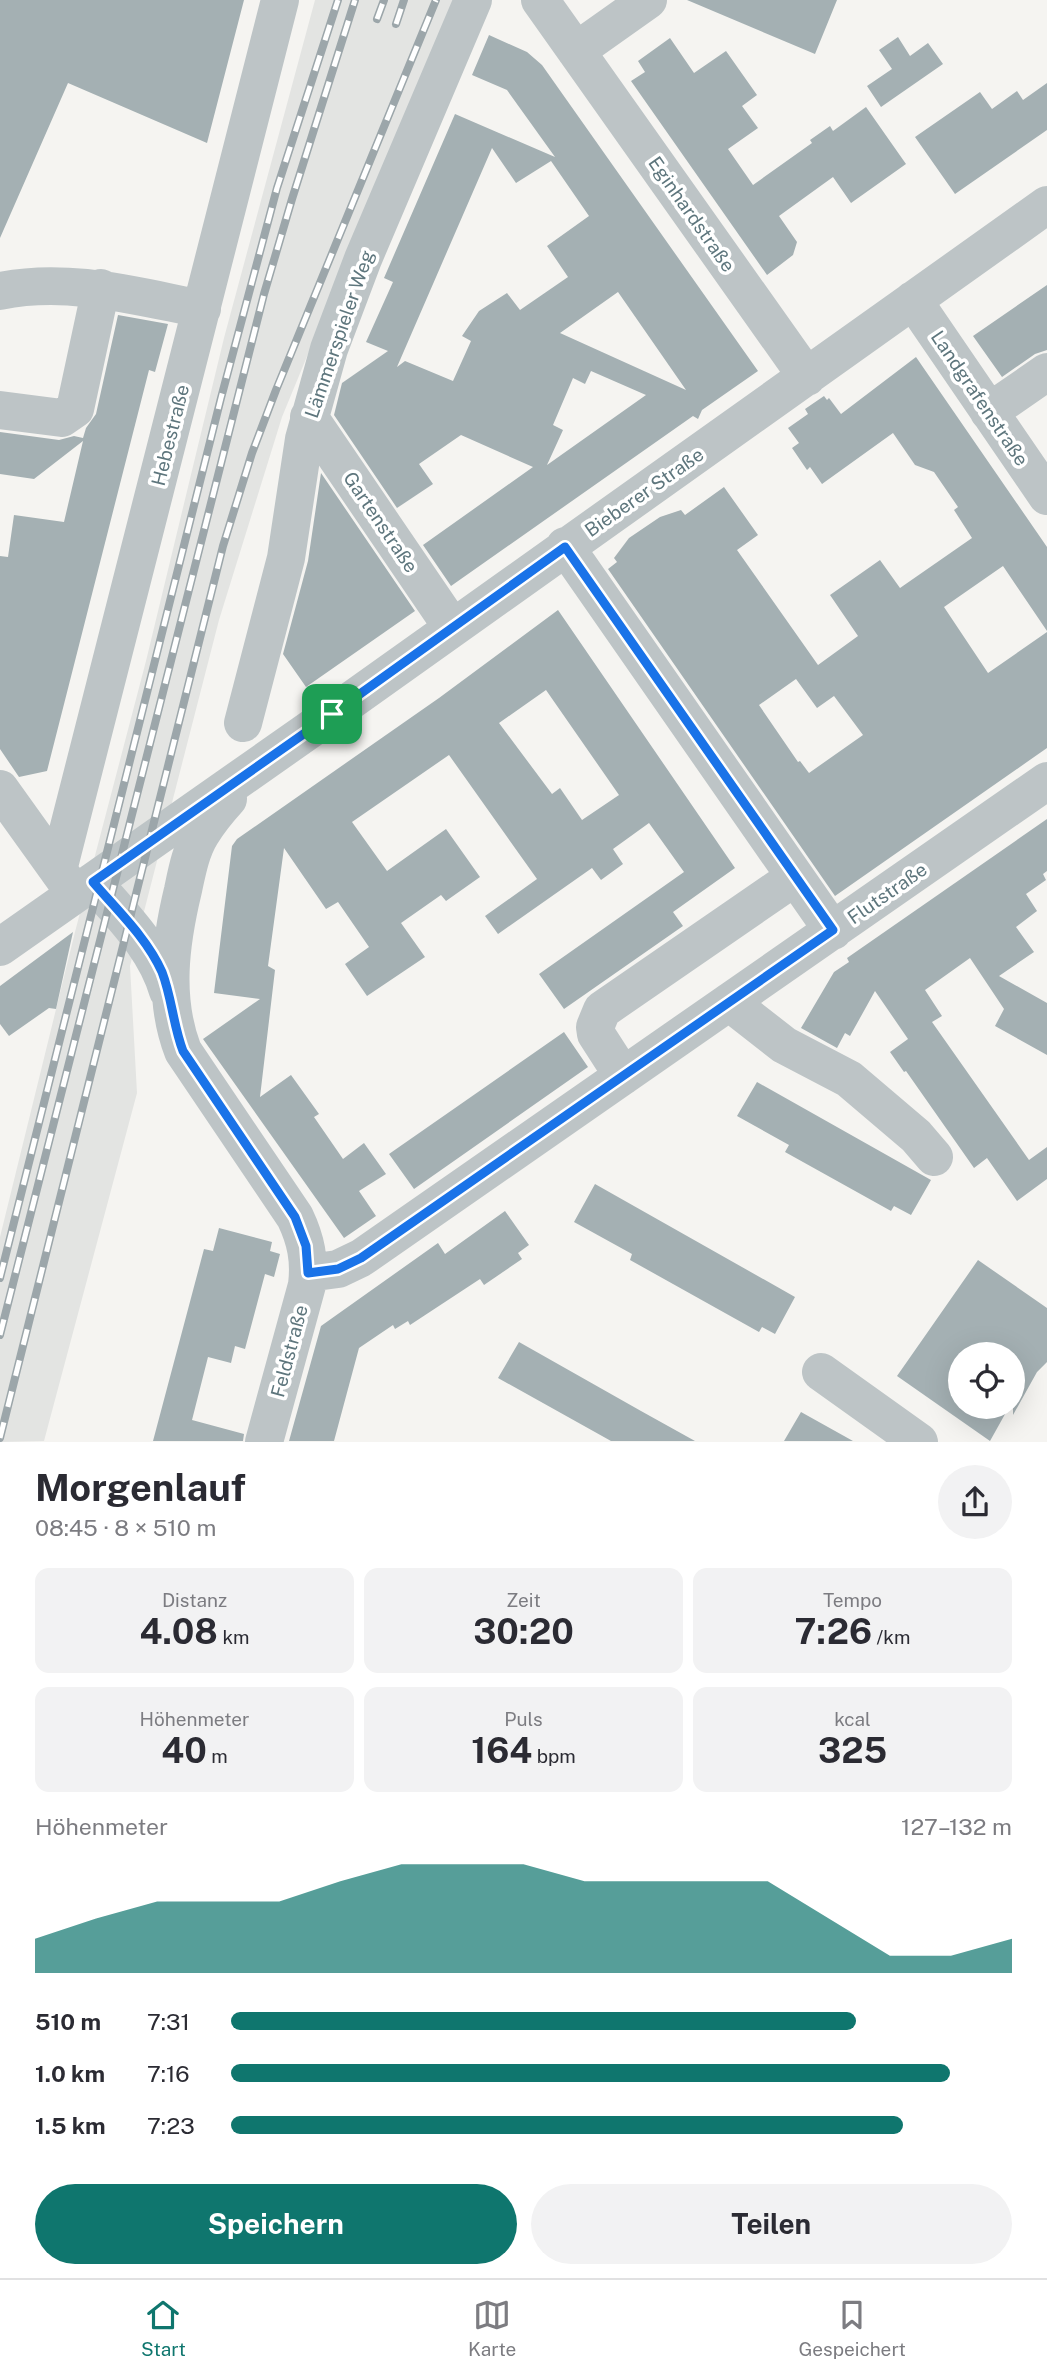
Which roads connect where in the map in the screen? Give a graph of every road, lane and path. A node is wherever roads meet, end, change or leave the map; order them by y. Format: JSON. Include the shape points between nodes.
{"nodes":[{"id":1,"x":280,"y":0,"type":"edge"},
{"id":2,"x":473,"y":0,"type":"edge"},
{"id":3,"x":540,"y":0,"type":"edge"},
{"id":4,"x":648,"y":0,"type":"edge"},
{"id":5,"x":576,"y":51,"type":"junction"},
{"id":6,"x":1047,"y":205,"type":"edge"},
{"id":7,"x":101,"y":288,"type":"junction"},
{"id":8,"x":0,"y":291,"type":"edge"},
{"id":9,"x":913,"y":300,"type":"junction"},
{"id":10,"x":202,"y":309,"type":"junction"},
{"id":11,"x":1047,"y":372,"type":"edge"},
{"id":12,"x":807,"y":377,"type":"junction"},
{"id":13,"x":0,"y":410,"type":"edge"},
{"id":14,"x":989,"y":412,"type":"junction"},
{"id":15,"x":309,"y":417,"type":"junction"},
{"id":16,"x":1047,"y":496,"type":"edge"},
{"id":17,"x":565,"y":547,"type":"junction"},
{"id":18,"x":452,"y":627,"type":"junction"},
{"id":19,"x":243,"y":723,"type":"dead end"},
{"id":20,"x":258,"y":767,"type":"junction"},
{"id":21,"x":1047,"y":781,"type":"edge"},
{"id":22,"x":0,"y":789,"type":"edge"},
{"id":23,"x":795,"y":877,"type":"junction"},
{"id":24,"x":75,"y":882,"type":"junction"},
{"id":25,"x":833,"y":930,"type":"junction"},
{"id":26,"x":0,"y":947,"type":"edge"},
{"id":27,"x":729,"y":1002,"type":"junction"},
{"id":28,"x":171,"y":1003,"type":"junction"},
{"id":29,"x":624,"y":1076,"type":"junction"},
{"id":30,"x":934,"y":1157,"type":"dead end"},
{"id":31,"x":308,"y":1273,"type":"junction"},
{"id":32,"x":821,"y":1372,"type":"dead end"},
{"id":33,"x":264,"y":1441,"type":"edge"},
{"id":34,"x":919,"y":1441,"type":"edge"}],
"edges":[{"from":1,"to":10,"type":"street","name":"Hebestraße"},
{"from":2,"to":15,"type":"street","name":"Lämmerspieler Weg","via":[[363,259]]},
{"from":3,"to":5,"type":"street","name":"Eginhardstraße"},
{"from":4,"to":5,"type":"street"},
{"from":5,"to":12,"type":"street","name":"Eginhardstraße"},
{"from":6,"to":9,"type":"street","name":"Bieberer Straße"},
{"from":7,"to":8,"type":"street","via":[[22,286]]},
{"from":7,"to":10,"type":"street"},
{"from":7,"to":13,"type":"street","via":[[75,409],[62,418]]},
{"from":9,"to":12,"type":"street","name":"Bieberer Straße"},
{"from":9,"to":14,"type":"street","name":"Landgrafenstraße"},
{"from":10,"to":24,"type":"street","name":"Hebestraße"},
{"from":11,"to":14,"type":"street"},
{"from":12,"to":17,"type":"street","name":"Bieberer Straße"},
{"from":14,"to":16,"type":"street","name":"Landgrafenstraße"},
{"from":15,"to":18,"type":"street","name":"Gartenstraße"},
{"from":15,"to":19,"type":"street","name":"Lämmerspieler Weg","via":[[286,558]]},
{"from":17,"to":18,"type":"street","name":"Bieberer Straße"},
{"from":17,"to":23,"type":"street"},
{"from":18,"to":20,"type":"street","name":"Bieberer Straße"},
{"from":20,"to":24,"type":"street","name":"Bieberer Straße"},
{"from":20,"to":28,"type":"street","name":"Feldstraße","via":[[219,808],[200,835],[189,864],[172,948]]},
{"from":21,"to":25,"type":"street","name":"Flutstraße"},
{"from":22,"to":24,"type":"street","name":"Feldstraße"},
{"from":23,"to":25,"type":"street"},
{"from":23,"to":29,"type":"street","via":[[602,1010],[596,1034]]},
{"from":24,"to":26,"type":"street","name":"Bieberer Straße"},
{"from":24,"to":28,"type":"street","name":"Feldstraße","via":[[152,953]]},
{"from":25,"to":27,"type":"street","name":"Flutstraße"},
{"from":27,"to":29,"type":"street","name":"Flutstraße"},
{"from":27,"to":30,"type":"street","via":[[784,1045],[849,1079]]},
{"from":28,"to":31,"type":"street","name":"Feldstraße","via":[[183,1051],[295,1217],[306,1246]]},
{"from":29,"to":31,"type":"street","name":"Flutstraße","via":[[361,1258],[338,1269]]},
{"from":31,"to":33,"type":"street","name":"Feldstraße"},
{"from":32,"to":34,"type":"street"}]}
